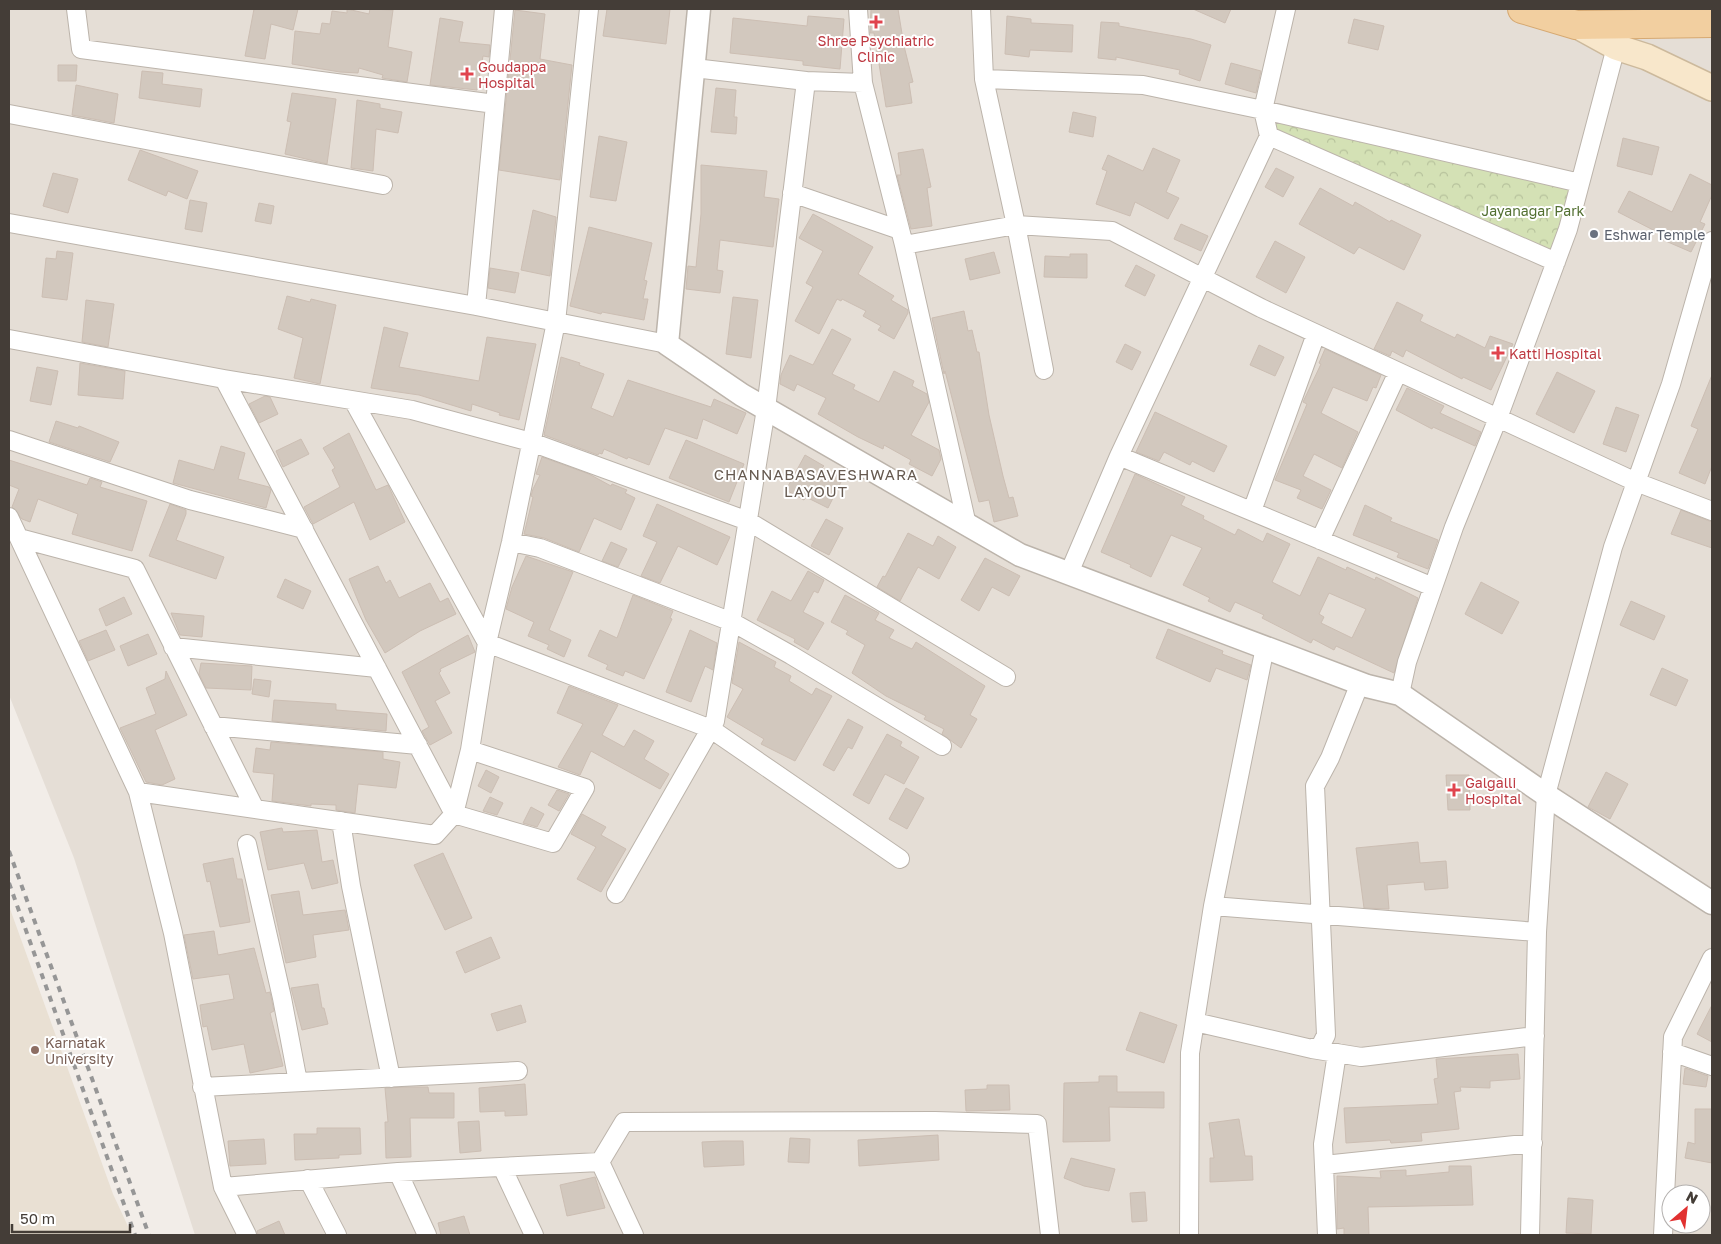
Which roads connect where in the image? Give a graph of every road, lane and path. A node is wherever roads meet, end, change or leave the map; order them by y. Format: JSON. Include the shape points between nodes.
{"nodes":[{"id":1,"x":76,"y":9,"type":"edge"},
{"id":2,"x":504,"y":9,"type":"edge"},
{"id":3,"x":590,"y":9,"type":"edge"},
{"id":4,"x":699,"y":9,"type":"edge"},
{"id":5,"x":858,"y":9,"type":"edge"},
{"id":6,"x":981,"y":9,"type":"edge"},
{"id":7,"x":1286,"y":9,"type":"edge"},
{"id":8,"x":1522,"y":9,"type":"edge"},
{"id":9,"x":1712,"y":23,"type":"edge"},
{"id":10,"x":1610,"y":27,"type":"edge"},
{"id":11,"x":694,"y":68,"type":"junction"},
{"id":12,"x":984,"y":79,"type":"junction"},
{"id":13,"x":806,"y":81,"type":"junction"},
{"id":14,"x":863,"y":83,"type":"junction"},
{"id":15,"x":1712,"y":88,"type":"edge"},
{"id":16,"x":495,"y":104,"type":"junction"},
{"id":17,"x":1263,"y":110,"type":"junction"},
{"id":18,"x":9,"y":114,"type":"edge"},
{"id":19,"x":1269,"y":136,"type":"junction"},
{"id":20,"x":1580,"y":183,"type":"junction"},
{"id":21,"x":383,"y":185,"type":"dead end"},
{"id":22,"x":792,"y":193,"type":"junction"},
{"id":23,"x":9,"y":223,"type":"edge"},
{"id":24,"x":1016,"y":225,"type":"junction"},
{"id":25,"x":902,"y":238,"type":"junction"},
{"id":26,"x":1712,"y":241,"type":"edge"},
{"id":27,"x":1556,"y":262,"type":"junction"},
{"id":28,"x":1709,"y":269,"type":"edge"},
{"id":29,"x":1201,"y":277,"type":"junction"},
{"id":30,"x":476,"y":306,"type":"junction"},
{"id":31,"x":556,"y":322,"type":"junction"},
{"id":32,"x":1316,"y":334,"type":"junction"},
{"id":33,"x":9,"y":339,"type":"edge"},
{"id":34,"x":667,"y":344,"type":"junction"},
{"id":35,"x":1044,"y":370,"type":"dead end"},
{"id":36,"x":1398,"y":372,"type":"junction"},
{"id":37,"x":224,"y":379,"type":"junction"},
{"id":38,"x":354,"y":402,"type":"junction"},
{"id":39,"x":766,"y":409,"type":"junction"},
{"id":40,"x":1498,"y":418,"type":"junction"},
{"id":41,"x":9,"y":440,"type":"edge"},
{"id":42,"x":532,"y":442,"type":"junction"},
{"id":43,"x":1119,"y":456,"type":"junction"},
{"id":44,"x":1636,"y":482,"type":"junction"},
{"id":45,"x":1712,"y":511,"type":"edge"},
{"id":46,"x":1252,"y":512,"type":"junction"},
{"id":47,"x":9,"y":517,"type":"edge"},
{"id":48,"x":748,"y":522,"type":"junction"},
{"id":49,"x":967,"y":525,"type":"junction"},
{"id":50,"x":304,"y":529,"type":"junction"},
{"id":51,"x":19,"y":538,"type":"junction"},
{"id":52,"x":1320,"y":540,"type":"junction"},
{"id":53,"x":511,"y":542,"type":"junction"},
{"id":54,"x":1068,"y":573,"type":"junction"},
{"id":55,"x":1433,"y":587,"type":"junction"},
{"id":56,"x":732,"y":622,"type":"junction"},
{"id":57,"x":487,"y":643,"type":"junction"},
{"id":58,"x":173,"y":647,"type":"junction"},
{"id":59,"x":1265,"y":647,"type":"junction"},
{"id":60,"x":377,"y":668,"type":"junction"},
{"id":61,"x":1006,"y":677,"type":"dead end"},
{"id":62,"x":1360,"y":683,"type":"junction"},
{"id":63,"x":1400,"y":694,"type":"junction"},
{"id":64,"x":213,"y":726,"type":"junction"},
{"id":65,"x":710,"y":729,"type":"junction"},
{"id":66,"x":418,"y":745,"type":"junction"},
{"id":67,"x":942,"y":746,"type":"dead end"},
{"id":68,"x":470,"y":750,"type":"junction"},
{"id":69,"x":138,"y":792,"type":"junction"},
{"id":70,"x":1546,"y":794,"type":"junction"},
{"id":71,"x":255,"y":809,"type":"junction"},
{"id":72,"x":454,"y":814,"type":"junction"},
{"id":73,"x":341,"y":821,"type":"junction"},
{"id":74,"x":247,"y":844,"type":"dead end"},
{"id":75,"x":900,"y":859,"type":"dead end"},
{"id":76,"x":616,"y":894,"type":"dead end"},
{"id":77,"x":1712,"y":903,"type":"edge"},
{"id":78,"x":1212,"y":906,"type":"junction"},
{"id":79,"x":1320,"y":914,"type":"junction"},
{"id":80,"x":1537,"y":932,"type":"junction"},
{"id":81,"x":1712,"y":958,"type":"edge"},
{"id":82,"x":1195,"y":1022,"type":"junction"},
{"id":83,"x":1535,"y":1036,"type":"junction"},
{"id":84,"x":1312,"y":1049,"type":"junction"},
{"id":85,"x":1672,"y":1052,"type":"junction"},
{"id":86,"x":1337,"y":1053,"type":"junction"},
{"id":87,"x":1712,"y":1066,"type":"edge"},
{"id":88,"x":518,"y":1072,"type":"dead end"},
{"id":89,"x":391,"y":1078,"type":"junction"},
{"id":90,"x":298,"y":1082,"type":"junction"},
{"id":91,"x":202,"y":1087,"type":"junction"},
{"id":92,"x":1532,"y":1143,"type":"junction"},
{"id":93,"x":600,"y":1162,"type":"junction"},
{"id":94,"x":1324,"y":1165,"type":"junction"},
{"id":95,"x":502,"y":1167,"type":"junction"},
{"id":96,"x":398,"y":1172,"type":"junction"},
{"id":97,"x":308,"y":1179,"type":"junction"},
{"id":98,"x":223,"y":1187,"type":"junction"},
{"id":99,"x":247,"y":1235,"type":"edge"},
{"id":100,"x":337,"y":1235,"type":"edge"},
{"id":101,"x":427,"y":1235,"type":"edge"},
{"id":102,"x":534,"y":1235,"type":"edge"},
{"id":103,"x":634,"y":1235,"type":"edge"},
{"id":104,"x":1050,"y":1235,"type":"edge"},
{"id":105,"x":1189,"y":1235,"type":"edge"},
{"id":106,"x":1327,"y":1235,"type":"edge"},
{"id":107,"x":1530,"y":1235,"type":"edge"},
{"id":108,"x":1664,"y":1235,"type":"edge"}],
"edges":[{"from":1,"to":16,"type":"street","via":[[82,50]]},
{"from":2,"to":16,"type":"street"},
{"from":3,"to":31,"type":"street"},
{"from":4,"to":11,"type":"street"},
{"from":5,"to":14,"type":"street"},
{"from":6,"to":12,"type":"street"},
{"from":7,"to":17,"type":"street"},
{"from":8,"to":10,"type":"main road","via":[[1576,25]]},
{"from":9,"to":10,"type":"main road"},
{"from":10,"to":15,"type":"main road","via":[[1647,57]]},
{"from":10,"to":20,"type":"street"},
{"from":11,"to":13,"type":"street"},
{"from":11,"to":34,"type":"street"},
{"from":12,"to":17,"type":"street","via":[[1143,85]]},
{"from":12,"to":24,"type":"street"},
{"from":13,"to":14,"type":"street"},
{"from":13,"to":22,"type":"street"},
{"from":14,"to":25,"type":"street"},
{"from":16,"to":30,"type":"street"},
{"from":17,"to":19,"type":"street"},
{"from":17,"to":20,"type":"street"},
{"from":18,"to":21,"type":"street"},
{"from":19,"to":27,"type":"street"},
{"from":19,"to":29,"type":"street"},
{"from":20,"to":27,"type":"street"},
{"from":22,"to":25,"type":"street"},
{"from":22,"to":39,"type":"street"},
{"from":23,"to":30,"type":"street"},
{"from":24,"to":25,"type":"street"},
{"from":24,"to":29,"type":"street","via":[[1112,231]]},
{"from":24,"to":35,"type":"street"},
{"from":25,"to":49,"type":"street"},
{"from":26,"to":28,"type":"street"},
{"from":27,"to":40,"type":"street"},
{"from":28,"to":44,"type":"street"},
{"from":29,"to":32,"type":"street"},
{"from":29,"to":43,"type":"street"},
{"from":30,"to":31,"type":"street"},
{"from":31,"to":34,"type":"street"},
{"from":31,"to":42,"type":"street"},
{"from":32,"to":36,"type":"street"},
{"from":32,"to":46,"type":"street"},
{"from":33,"to":37,"type":"street"},
{"from":34,"to":39,"type":"street"},
{"from":36,"to":40,"type":"street"},
{"from":36,"to":52,"type":"street"},
{"from":37,"to":38,"type":"street"},
{"from":37,"to":50,"type":"street"},
{"from":38,"to":42,"type":"street","via":[[412,410]]},
{"from":38,"to":57,"type":"street"},
{"from":39,"to":48,"type":"street"},
{"from":39,"to":49,"type":"street"},
{"from":40,"to":44,"type":"street"},
{"from":40,"to":55,"type":"street"},
{"from":41,"to":50,"type":"street","via":[[190,500]]},
{"from":42,"to":48,"type":"street"},
{"from":42,"to":53,"type":"street"},
{"from":43,"to":46,"type":"street"},
{"from":43,"to":54,"type":"street"},
{"from":44,"to":45,"type":"street"},
{"from":44,"to":70,"type":"street","via":[[1613,547]]},
{"from":46,"to":52,"type":"street"},
{"from":47,"to":51,"type":"street"},
{"from":48,"to":56,"type":"street"},
{"from":48,"to":61,"type":"street"},
{"from":49,"to":54,"type":"street","via":[[1020,555]]},
{"from":50,"to":60,"type":"street"},
{"from":51,"to":58,"type":"street","via":[[135,569]]},
{"from":51,"to":69,"type":"street"},
{"from":52,"to":55,"type":"street"},
{"from":53,"to":56,"type":"street","via":[[540,548]]},
{"from":53,"to":57,"type":"street"},
{"from":54,"to":59,"type":"street"},
{"from":55,"to":63,"type":"street","via":[[1407,662]]},
{"from":56,"to":65,"type":"street","via":[[715,720]]},
{"from":56,"to":67,"type":"street"},
{"from":57,"to":65,"type":"street"},
{"from":57,"to":68,"type":"street"},
{"from":58,"to":60,"type":"street"},
{"from":58,"to":64,"type":"street"},
{"from":59,"to":62,"type":"street"},
{"from":59,"to":78,"type":"street"},
{"from":60,"to":66,"type":"street"},
{"from":62,"to":63,"type":"street"},
{"from":62,"to":79,"type":"street","via":[[1330,758],[1315,786]]},
{"from":63,"to":70,"type":"street"},
{"from":64,"to":66,"type":"street"},
{"from":64,"to":71,"type":"street"},
{"from":65,"to":75,"type":"street"},
{"from":65,"to":76,"type":"street"},
{"from":66,"to":72,"type":"street"},
{"from":68,"to":72,"type":"street"},
{"from":68,"to":72,"type":"street","via":[[585,788],[553,843]]},
{"from":69,"to":71,"type":"street"},
{"from":69,"to":91,"type":"street","via":[[172,933]]},
{"from":70,"to":77,"type":"street"},
{"from":70,"to":80,"type":"street"},
{"from":71,"to":73,"type":"street"},
{"from":72,"to":73,"type":"street","via":[[435,835]]},
{"from":73,"to":89,"type":"street","via":[[351,886]]},
{"from":74,"to":90,"type":"street"},
{"from":78,"to":79,"type":"street"},
{"from":78,"to":82,"type":"street"},
{"from":79,"to":80,"type":"street"},
{"from":79,"to":84,"type":"street","via":[[1326,1035],[1321,1045]]},
{"from":80,"to":83,"type":"street"},
{"from":81,"to":85,"type":"street","via":[[1673,1037]]},
{"from":82,"to":84,"type":"street"},
{"from":82,"to":105,"type":"street","via":[[1190,1053]]},
{"from":83,"to":86,"type":"street","via":[[1361,1057]]},
{"from":83,"to":92,"type":"street"},
{"from":84,"to":86,"type":"street"},
{"from":85,"to":87,"type":"street"},
{"from":85,"to":108,"type":"street"},
{"from":86,"to":94,"type":"street"},
{"from":88,"to":89,"type":"street"},
{"from":89,"to":90,"type":"street"},
{"from":90,"to":91,"type":"street"},
{"from":91,"to":98,"type":"street"},
{"from":92,"to":94,"type":"street"},
{"from":92,"to":107,"type":"street"},
{"from":93,"to":95,"type":"street"},
{"from":93,"to":103,"type":"street"},
{"from":93,"to":104,"type":"street","via":[[624,1122],[935,1121],[1037,1124]]},
{"from":94,"to":106,"type":"street"},
{"from":95,"to":96,"type":"street"},
{"from":95,"to":102,"type":"street"},
{"from":96,"to":97,"type":"street"},
{"from":96,"to":101,"type":"street"},
{"from":97,"to":98,"type":"street"},
{"from":97,"to":100,"type":"street"},
{"from":98,"to":99,"type":"street"}]}
